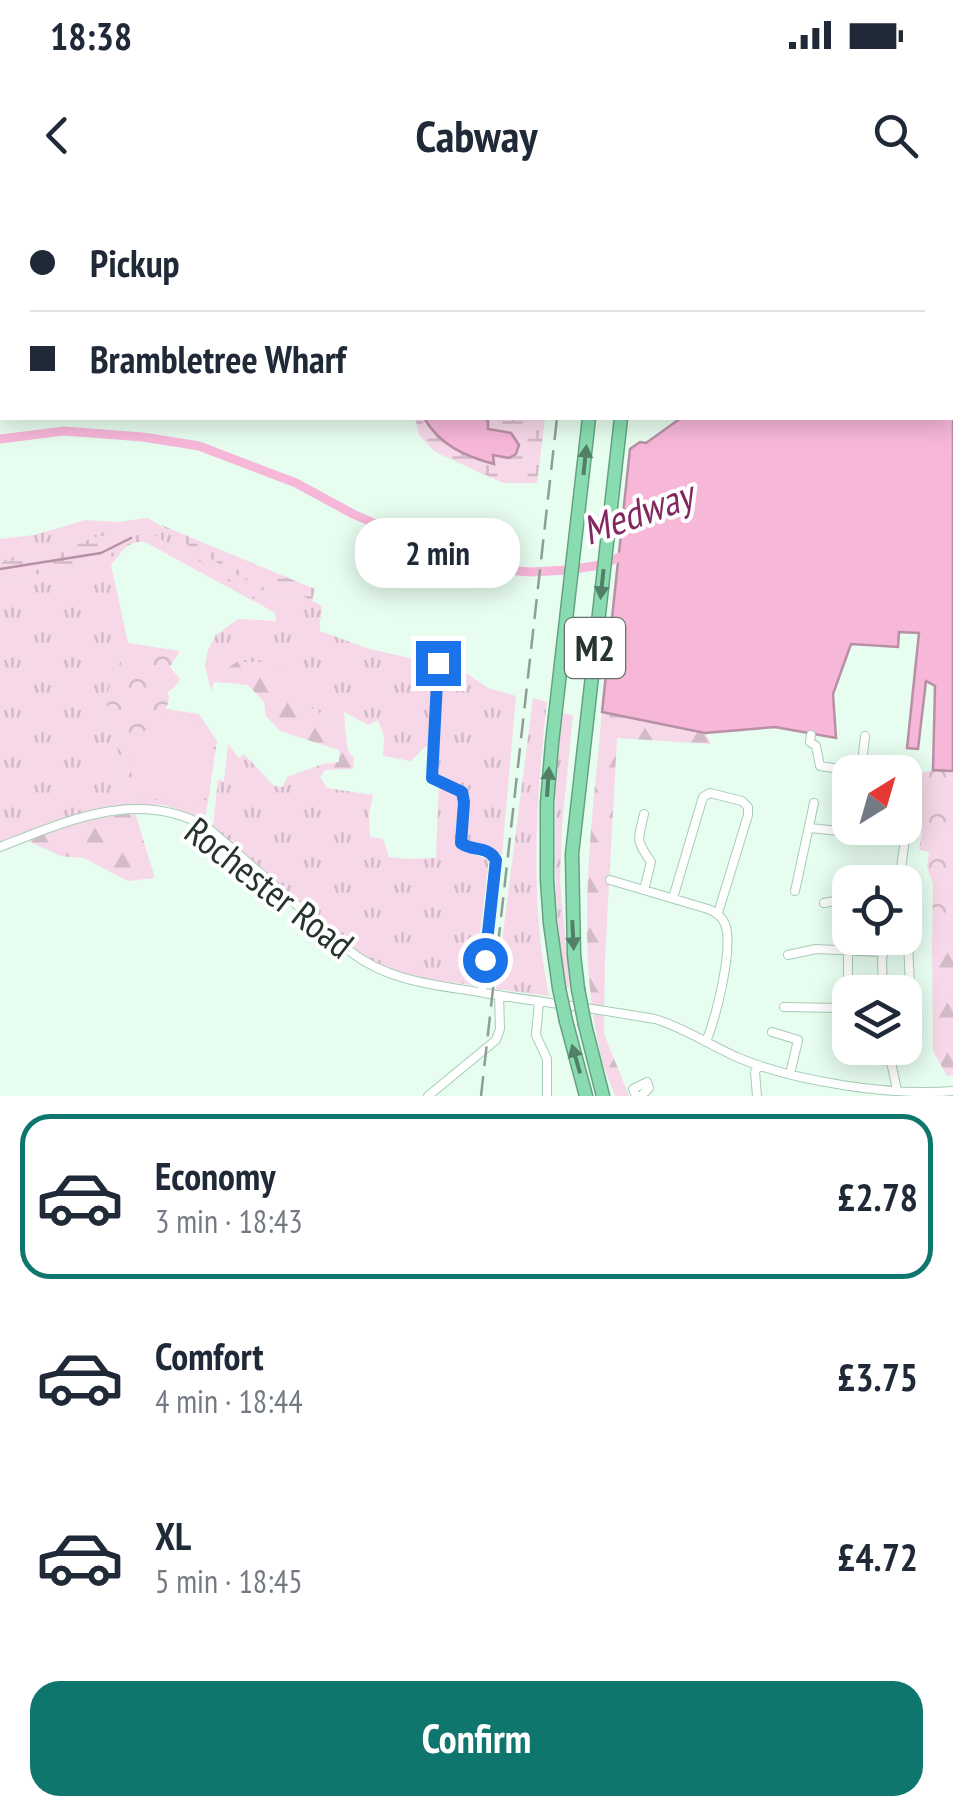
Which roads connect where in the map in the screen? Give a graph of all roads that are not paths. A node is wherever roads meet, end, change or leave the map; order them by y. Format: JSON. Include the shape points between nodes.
{"nodes":[{"id":1,"x":590,"y":420,"type":"edge"},
{"id":2,"x":622,"y":420,"type":"edge"},
{"id":3,"x":438,"y":663,"type":"dead end"},
{"id":4,"x":811,"y":735,"type":"dead end"},
{"id":5,"x":864,"y":736,"type":"dead end"},
{"id":6,"x":862,"y":755,"type":"edge"},
{"id":7,"x":832,"y":768,"type":"edge"},
{"id":8,"x":814,"y":803,"type":"dead end"},
{"id":9,"x":644,"y":814,"type":"dead end"},
{"id":10,"x":810,"y":828,"type":"junction"},
{"id":11,"x":832,"y":829,"type":"edge"},
{"id":12,"x":0,"y":847,"type":"edge"},
{"id":13,"x":610,"y":880,"type":"dead end"},
{"id":14,"x":644,"y":890,"type":"junction"},
{"id":15,"x":795,"y":891,"type":"dead end"},
{"id":16,"x":672,"y":898,"type":"junction"},
{"id":17,"x":832,"y":901,"type":"edge"},
{"id":18,"x":824,"y":903,"type":"dead end"},
{"id":19,"x":718,"y":914,"type":"junction"},
{"id":20,"x":832,"y":950,"type":"edge"},
{"id":21,"x":788,"y":955,"type":"dead end"},
{"id":22,"x":482,"y":992,"type":"junction"},
{"id":23,"x":500,"y":995,"type":"junction"},
{"id":24,"x":539,"y":1002,"type":"junction"},
{"id":25,"x":784,"y":1007,"type":"dead end"},
{"id":26,"x":832,"y":1008,"type":"edge"},
{"id":27,"x":772,"y":1032,"type":"dead end"},
{"id":28,"x":706,"y":1042,"type":"junction"},
{"id":29,"x":892,"y":1065,"type":"edge"},
{"id":30,"x":759,"y":1066,"type":"junction"},
{"id":31,"x":790,"y":1074,"type":"junction"},
{"id":32,"x":897,"y":1090,"type":"junction"},
{"id":33,"x":953,"y":1091,"type":"edge"},
{"id":34,"x":866,"y":1093,"type":"edge"},
{"id":35,"x":428,"y":1096,"type":"edge"},
{"id":36,"x":547,"y":1096,"type":"edge"},
{"id":37,"x":586,"y":1096,"type":"edge"},
{"id":38,"x":603,"y":1096,"type":"edge"},
{"id":39,"x":757,"y":1096,"type":"edge"}],
"edges":[{"from":37,"to":1,"type":"highway","number":"M2","one_way":true,"bridge":true,"via":[[558,988],[546,821]]},
{"from":2,"to":38,"type":"highway","number":"M2","one_way":true,"bridge":true,"via":[[572,880],[578,990]]},
{"from":3,"to":22,"type":"street","via":[[432,778],[462,792],[461,843],[496,860]]},
{"from":4,"to":7,"type":"street","via":[[820,766]]},
{"from":5,"to":6,"type":"street"},
{"from":8,"to":10,"type":"street"},
{"from":9,"to":14,"type":"street","via":[[638,841],[651,862]]},
{"from":10,"to":11,"type":"street"},
{"from":10,"to":15,"type":"street"},
{"from":12,"to":22,"type":"street","name":"Rochester Road","via":[[87,816],[134,808],[177,814],[208,828],[360,959],[395,976]]},
{"from":13,"to":14,"type":"street"},
{"from":14,"to":16,"type":"street"},
{"from":16,"to":19,"type":"street"},
{"from":16,"to":19,"type":"street","via":[[705,795],[742,801],[748,815]]},
{"from":17,"to":18,"type":"street"},
{"from":19,"to":28,"type":"street","via":[[727,932],[724,966]]},
{"from":20,"to":21,"type":"street"},
{"from":22,"to":23,"type":"street","name":"Rochester Road"},
{"from":23,"to":24,"type":"street","name":"Rochester Road"},
{"from":23,"to":35,"type":"street","via":[[496,1040]]},
{"from":24,"to":28,"type":"street","name":"Rochester Road","via":[[655,1019]]},
{"from":24,"to":36,"type":"street","via":[[536,1035],[547,1059]]},
{"from":25,"to":26,"type":"street"},
{"from":27,"to":31,"type":"street","via":[[798,1040]]},
{"from":28,"to":30,"type":"street","name":"Rochester Road"},
{"from":29,"to":32,"type":"street"},
{"from":30,"to":31,"type":"street","name":"Rochester Road"},
{"from":30,"to":39,"type":"street"},
{"from":31,"to":34,"type":"street","name":"Rochester Road"},
{"from":32,"to":33,"type":"street","name":"Rochester Road"},
{"from":32,"to":34,"type":"street","name":"Rochester Road"}]}
